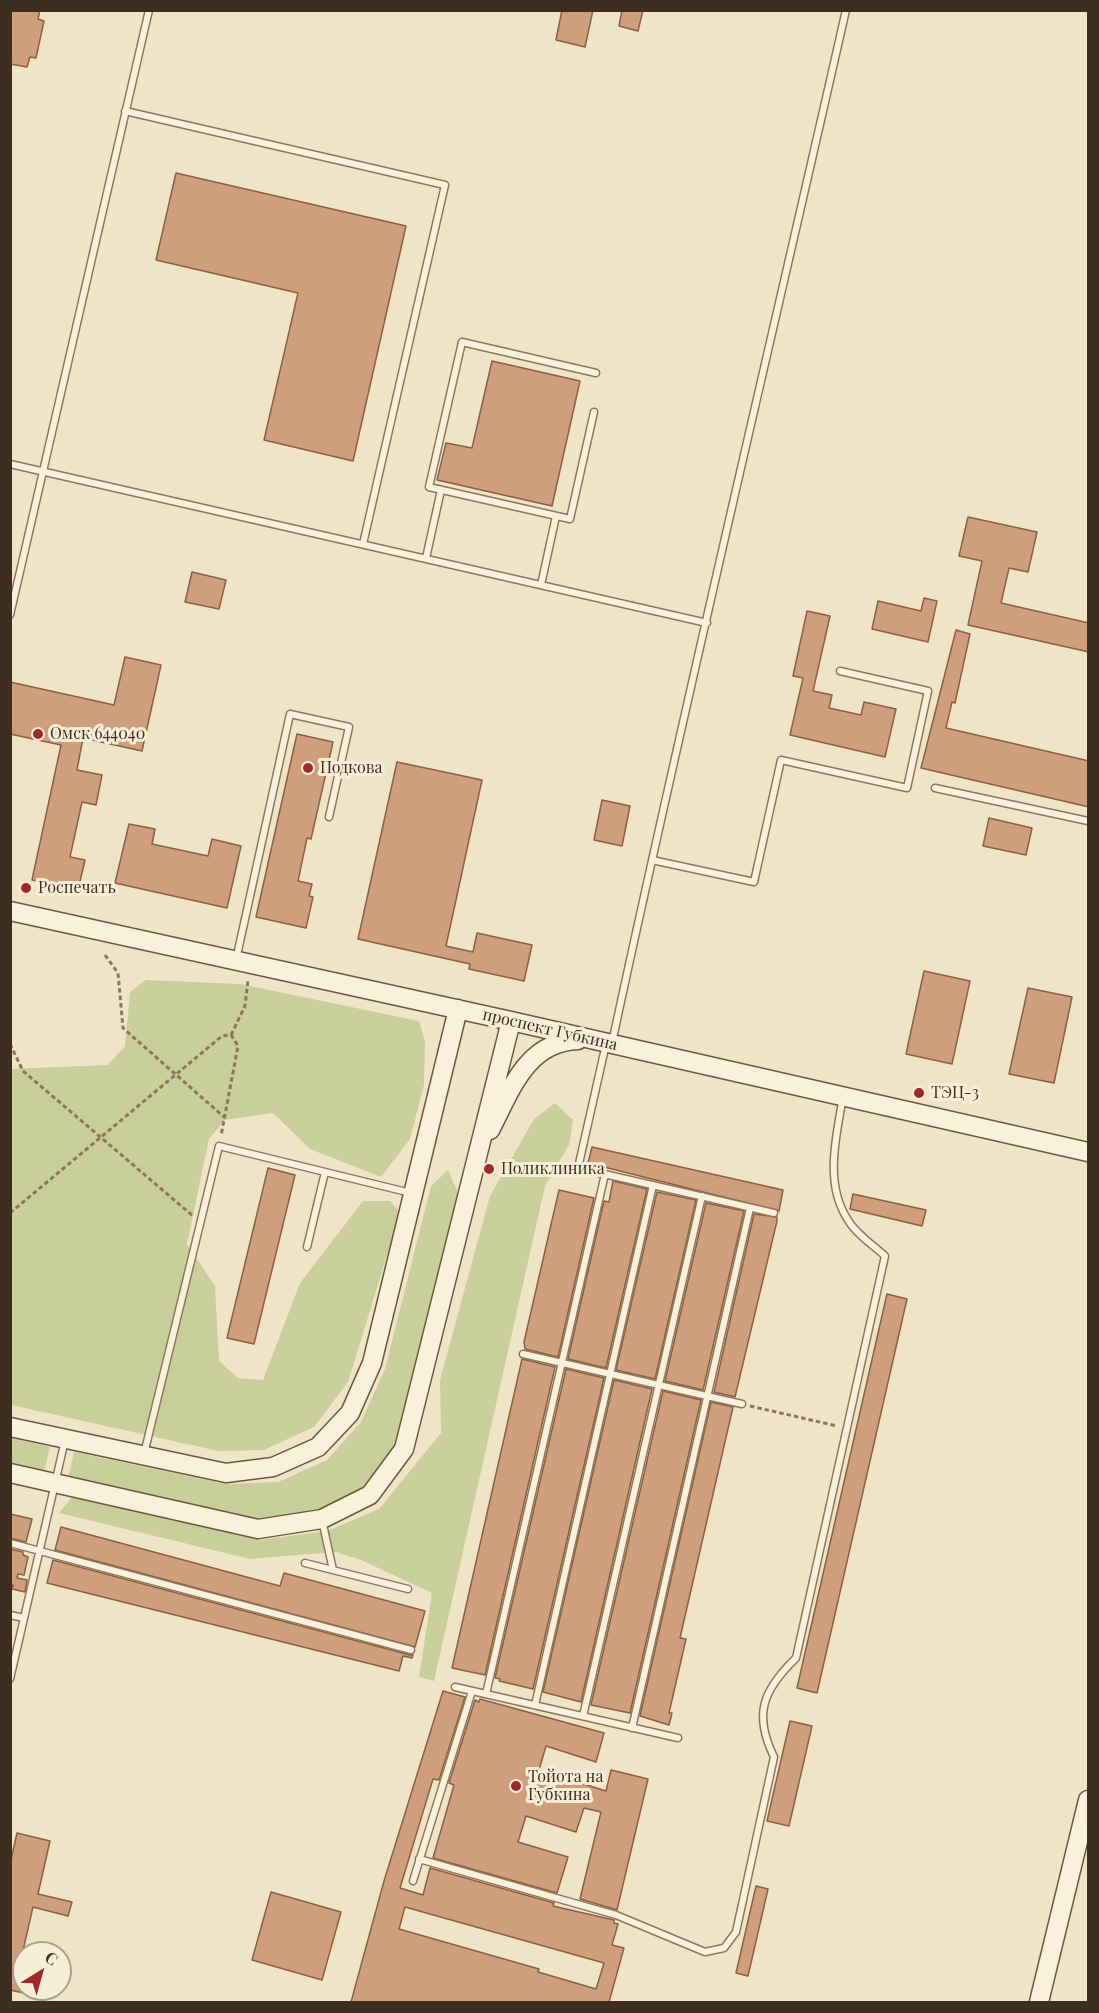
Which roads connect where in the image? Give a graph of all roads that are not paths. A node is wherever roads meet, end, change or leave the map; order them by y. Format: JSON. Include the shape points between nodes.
{"nodes":[{"id":1,"x":149,"y":10,"type":"edge"},
{"id":2,"x":846,"y":10,"type":"edge"},
{"id":3,"x":125,"y":111,"type":"junction"},
{"id":4,"x":596,"y":373,"type":"dead end"},
{"id":5,"x":594,"y":412,"type":"dead end"},
{"id":6,"x":10,"y":464,"type":"edge"},
{"id":7,"x":44,"y":471,"type":"junction"},
{"id":8,"x":441,"y":490,"type":"junction"},
{"id":9,"x":556,"y":516,"type":"junction"},
{"id":10,"x":363,"y":544,"type":"junction"},
{"id":11,"x":426,"y":558,"type":"junction"},
{"id":12,"x":541,"y":585,"type":"junction"},
{"id":13,"x":10,"y":615,"type":"edge"},
{"id":14,"x":707,"y":622,"type":"junction"},
{"id":15,"x":840,"y":671,"type":"dead end"},
{"id":16,"x":935,"y":788,"type":"dead end"},
{"id":17,"x":329,"y":817,"type":"dead end"},
{"id":18,"x":1089,"y":821,"type":"edge"},
{"id":19,"x":652,"y":860,"type":"junction"},
{"id":20,"x":10,"y":911,"type":"edge"},
{"id":21,"x":243,"y":962,"type":"junction"},
{"id":22,"x":458,"y":1009,"type":"junction"},
{"id":23,"x":511,"y":1020,"type":"junction"},
{"id":24,"x":604,"y":1042,"type":"junction"},
{"id":25,"x":843,"y":1096,"type":"junction"},
{"id":26,"x":1089,"y":1152,"type":"edge"},
{"id":27,"x":477,"y":1155,"type":"junction"},
{"id":28,"x":326,"y":1172,"type":"junction"},
{"id":29,"x":605,"y":1174,"type":"junction"},
{"id":30,"x":653,"y":1185,"type":"junction"},
{"id":31,"x":413,"y":1194,"type":"junction"},
{"id":32,"x":702,"y":1196,"type":"junction"},
{"id":33,"x":750,"y":1208,"type":"junction"},
{"id":34,"x":774,"y":1213,"type":"dead end"},
{"id":35,"x":307,"y":1247,"type":"dead end"},
{"id":36,"x":523,"y":1354,"type":"dead end"},
{"id":37,"x":562,"y":1363,"type":"junction"},
{"id":38,"x":610,"y":1374,"type":"junction"},
{"id":39,"x":659,"y":1385,"type":"junction"},
{"id":40,"x":707,"y":1396,"type":"junction"},
{"id":41,"x":742,"y":1404,"type":"road end"},
{"id":42,"x":10,"y":1427,"type":"edge"},
{"id":43,"x":65,"y":1440,"type":"junction"},
{"id":44,"x":143,"y":1458,"type":"junction"},
{"id":45,"x":10,"y":1473,"type":"edge"},
{"id":46,"x":55,"y":1483,"type":"junction"},
{"id":47,"x":322,"y":1519,"type":"junction"},
{"id":48,"x":10,"y":1543,"type":"edge"},
{"id":49,"x":40,"y":1550,"type":"junction"},
{"id":50,"x":305,"y":1563,"type":"dead end"},
{"id":51,"x":333,"y":1570,"type":"junction"},
{"id":52,"x":408,"y":1589,"type":"dead end"},
{"id":53,"x":10,"y":1615,"type":"edge"},
{"id":54,"x":24,"y":1618,"type":"junction"},
{"id":55,"x":411,"y":1650,"type":"dead end"},
{"id":56,"x":10,"y":1679,"type":"edge"},
{"id":57,"x":455,"y":1687,"type":"dead end"},
{"id":58,"x":472,"y":1691,"type":"junction"},
{"id":59,"x":486,"y":1694,"type":"junction"},
{"id":60,"x":535,"y":1705,"type":"junction"},
{"id":61,"x":583,"y":1716,"type":"junction"},
{"id":62,"x":632,"y":1728,"type":"junction"},
{"id":63,"x":678,"y":1738,"type":"dead end"},
{"id":64,"x":1089,"y":1800,"type":"edge"},
{"id":65,"x":419,"y":1859,"type":"junction"},
{"id":66,"x":413,"y":1881,"type":"dead end"},
{"id":67,"x":1039,"y":2002,"type":"edge"}],
"edges":[{"from":1,"to":3,"type":"lane"},
{"from":2,"to":14,"type":"lane"},
{"from":3,"to":7,"type":"lane"},
{"from":3,"to":10,"type":"lane","via":[[445,185]]},
{"from":4,"to":8,"type":"lane","via":[[462,342],[429,487]]},
{"from":5,"to":9,"type":"lane","via":[[570,519]]},
{"from":6,"to":7,"type":"lane"},
{"from":7,"to":10,"type":"lane"},
{"from":7,"to":13,"type":"lane"},
{"from":8,"to":9,"type":"lane"},
{"from":8,"to":11,"type":"lane"},
{"from":9,"to":12,"type":"lane"},
{"from":10,"to":11,"type":"lane"},
{"from":11,"to":12,"type":"lane"},
{"from":12,"to":14,"type":"lane"},
{"from":14,"to":19,"type":"lane"},
{"from":15,"to":19,"type":"lane","via":[[928,691],[907,788],[781,760],[754,882]]},
{"from":16,"to":18,"type":"lane"},
{"from":17,"to":21,"type":"lane","via":[[349,727],[290,714]]},
{"from":19,"to":24,"type":"lane"},
{"from":20,"to":21,"type":"main road","name":"проспект Губкина"},
{"from":21,"to":22,"type":"main road","name":"проспект Губкина"},
{"from":22,"to":23,"type":"main road","name":"проспект Губкина"},
{"from":22,"to":31,"type":"main road"},
{"from":23,"to":24,"type":"main road","name":"проспект Губкина"},
{"from":23,"to":27,"type":"main road"},
{"from":24,"to":25,"type":"main road","name":"проспект Губкина"},
{"from":24,"to":27,"type":"main road","via":[[561,1040],[537,1052],[520,1074]]},
{"from":24,"to":29,"type":"lane","via":[[578,1168]]},
{"from":25,"to":26,"type":"main road","name":"проспект Губкина"},
{"from":25,"to":65,"type":"lane","via":[[834,1154],[836,1192],[848,1221],[885,1256],[796,1658],[774,1679],[762,1706],[764,1737],[774,1757],[736,1932],[724,1948],[705,1952],[616,1915]]},
{"from":27,"to":47,"type":"main road","via":[[404,1449],[370,1495]]},
{"from":28,"to":31,"type":"lane"},
{"from":28,"to":35,"type":"lane"},
{"from":28,"to":44,"type":"lane","via":[[219,1146]]},
{"from":29,"to":30,"type":"lane"},
{"from":29,"to":37,"type":"lane"},
{"from":30,"to":32,"type":"lane"},
{"from":30,"to":38,"type":"lane"},
{"from":31,"to":44,"type":"main road","via":[[372,1363],[350,1413],[318,1447],[273,1467],[226,1473]]},
{"from":32,"to":33,"type":"lane"},
{"from":32,"to":39,"type":"lane"},
{"from":33,"to":34,"type":"lane"},
{"from":33,"to":40,"type":"lane"},
{"from":36,"to":37,"type":"lane"},
{"from":37,"to":38,"type":"lane"},
{"from":37,"to":59,"type":"lane"},
{"from":38,"to":39,"type":"lane"},
{"from":38,"to":60,"type":"lane"},
{"from":39,"to":40,"type":"lane"},
{"from":39,"to":61,"type":"lane"},
{"from":40,"to":41,"type":"lane"},
{"from":40,"to":62,"type":"lane"},
{"from":42,"to":43,"type":"main road"},
{"from":43,"to":44,"type":"main road"},
{"from":43,"to":46,"type":"lane"},
{"from":45,"to":46,"type":"main road"},
{"from":46,"to":47,"type":"main road","via":[[258,1529]]},
{"from":46,"to":49,"type":"lane"},
{"from":47,"to":51,"type":"lane"},
{"from":48,"to":49,"type":"lane"},
{"from":49,"to":54,"type":"lane"},
{"from":49,"to":55,"type":"lane"},
{"from":50,"to":51,"type":"lane"},
{"from":51,"to":52,"type":"lane"},
{"from":53,"to":54,"type":"lane"},
{"from":54,"to":56,"type":"lane"},
{"from":57,"to":58,"type":"lane"},
{"from":58,"to":59,"type":"lane"},
{"from":58,"to":65,"type":"lane"},
{"from":59,"to":60,"type":"lane"},
{"from":60,"to":61,"type":"lane"},
{"from":61,"to":62,"type":"lane"},
{"from":62,"to":63,"type":"lane"},
{"from":64,"to":67,"type":"main road"},
{"from":65,"to":66,"type":"lane"}]}
